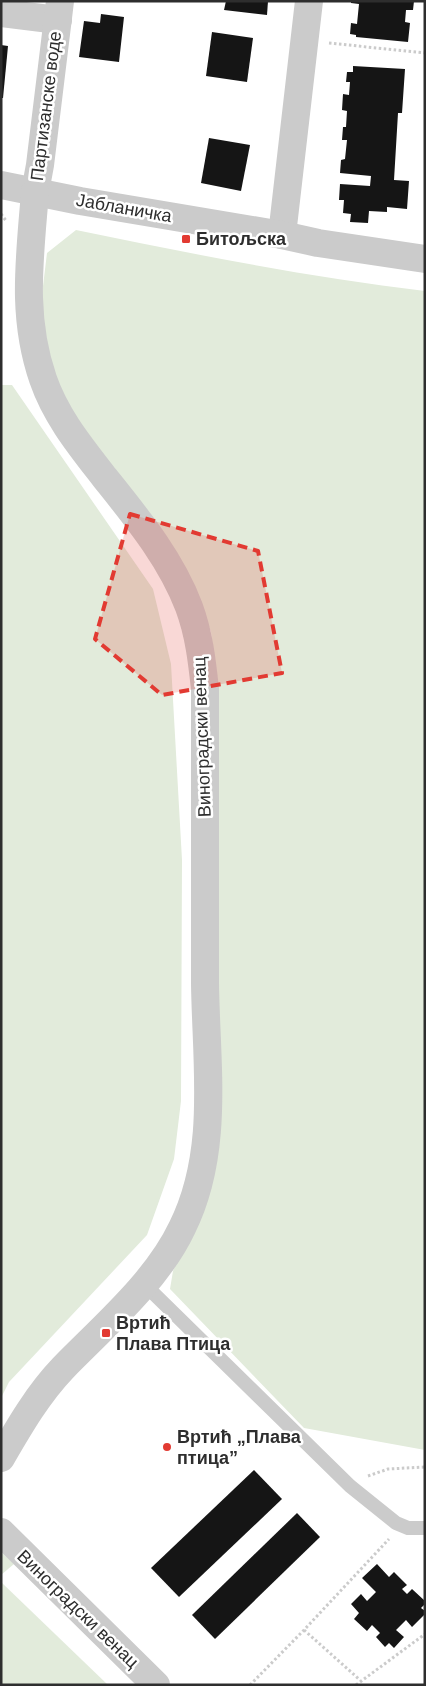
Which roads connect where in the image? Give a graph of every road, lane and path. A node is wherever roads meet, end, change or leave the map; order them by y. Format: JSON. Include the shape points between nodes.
{"nodes":[{"id":1,"x":309,"y":1,"type":"edge"},
{"id":2,"x":59,"y":11,"type":"edge"},
{"id":3,"x":1,"y":13,"type":"edge"},
{"id":4,"x":305,"y":40,"type":"junction"},
{"id":5,"x":425,"y":54,"type":"edge"},
{"id":6,"x":1,"y":185,"type":"edge"},
{"id":7,"x":35,"y":192,"type":"junction"},
{"id":8,"x":1,"y":214,"type":"edge"},
{"id":9,"x":8,"y":223,"type":"dead end"},
{"id":10,"x":282,"y":235,"type":"junction"},
{"id":11,"x":425,"y":259,"type":"edge"},
{"id":12,"x":144,"y":1284,"type":"junction"},
{"id":13,"x":1,"y":1458,"type":"edge"},
{"id":14,"x":425,"y":1467,"type":"edge"},
{"id":15,"x":350,"y":1486,"type":"junction"},
{"id":16,"x":401,"y":1526,"type":"junction"},
{"id":17,"x":425,"y":1528,"type":"edge"},
{"id":18,"x":1,"y":1532,"type":"edge"},
{"id":19,"x":304,"y":1630,"type":"junction"},
{"id":20,"x":425,"y":1634,"type":"edge"},
{"id":21,"x":360,"y":1680,"type":"junction"},
{"id":22,"x":156,"y":1685,"type":"edge"},
{"id":23,"x":250,"y":1685,"type":"edge"},
{"id":24,"x":356,"y":1685,"type":"edge"}],
"edges":[{"from":1,"to":4,"type":"street"},
{"from":2,"to":3,"type":"street","name":"Партизанске воде"},
{"from":2,"to":7,"type":"street","name":"Партизанске воде"},
{"from":4,"to":5,"type":"path"},
{"from":4,"to":10,"type":"street"},
{"from":6,"to":7,"type":"street","name":"Јабланичка"},
{"from":7,"to":10,"type":"street","name":"Јабланичка"},
{"from":7,"to":12,"type":"street","name":"Виноградски венац","via":[[28,280],[30,324],[44,380],[72,435],[140,523],[176,578],[189,608],[202,659],[205,689],[208,1098],[205,1148],[196,1190],[182,1228]]},
{"from":8,"to":9,"type":"path"},
{"from":10,"to":11,"type":"street","name":"Јабланичка"},
{"from":12,"to":13,"type":"street","name":"Виноградски венац","via":[[62,1370],[15,1433]]},
{"from":12,"to":15,"type":"lane"},
{"from":14,"to":15,"type":"path","via":[[388,1470]]},
{"from":15,"to":16,"type":"lane"},
{"from":16,"to":17,"type":"lane"},
{"from":16,"to":19,"type":"path"},
{"from":18,"to":22,"type":"street","name":"Виноградски венац"},
{"from":19,"to":21,"type":"path"},
{"from":19,"to":23,"type":"path"},
{"from":20,"to":21,"type":"path"},
{"from":21,"to":24,"type":"path"}]}
